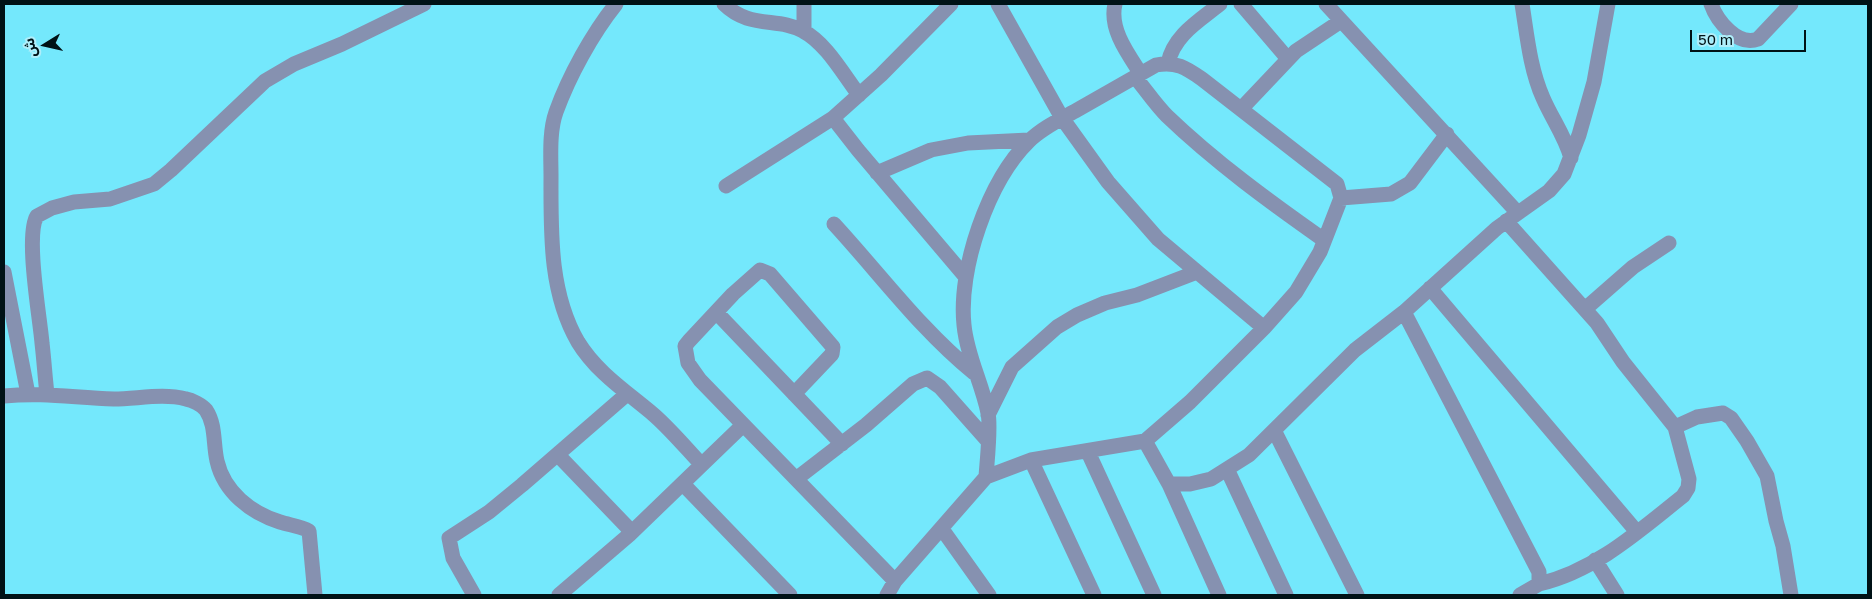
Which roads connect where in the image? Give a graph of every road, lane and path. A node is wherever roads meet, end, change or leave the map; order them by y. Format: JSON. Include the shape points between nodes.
{"nodes":[{"id":1,"x":424,"y":4,"type":"edge"},
{"id":2,"x":616,"y":4,"type":"edge"},
{"id":3,"x":724,"y":4,"type":"edge"},
{"id":4,"x":804,"y":4,"type":"edge"},
{"id":5,"x":951,"y":4,"type":"edge"},
{"id":6,"x":998,"y":4,"type":"edge"},
{"id":7,"x":1115,"y":4,"type":"edge"},
{"id":8,"x":1220,"y":4,"type":"edge"},
{"id":9,"x":1241,"y":4,"type":"edge"},
{"id":10,"x":1326,"y":4,"type":"edge"},
{"id":11,"x":1522,"y":4,"type":"edge"},
{"id":12,"x":1608,"y":4,"type":"edge"},
{"id":13,"x":1711,"y":4,"type":"edge"},
{"id":14,"x":1791,"y":4,"type":"edge"},
{"id":15,"x":1341,"y":21,"type":"junction"},
{"id":16,"x":804,"y":31,"type":"junction"},
{"id":17,"x":1288,"y":59,"type":"junction"},
{"id":18,"x":1168,"y":63,"type":"junction"},
{"id":19,"x":1138,"y":76,"type":"junction"},
{"id":20,"x":858,"y":95,"type":"junction"},
{"id":21,"x":1240,"y":109,"type":"junction"},
{"id":22,"x":833,"y":118,"type":"junction"},
{"id":23,"x":1062,"y":118,"type":"junction"},
{"id":24,"x":1447,"y":134,"type":"junction"},
{"id":25,"x":1029,"y":140,"type":"junction"},
{"id":26,"x":1571,"y":158,"type":"junction"},
{"id":27,"x":877,"y":173,"type":"junction"},
{"id":28,"x":726,"y":186,"type":"dead end"},
{"id":29,"x":1341,"y":198,"type":"junction"},
{"id":30,"x":1511,"y":217,"type":"junction"},
{"id":31,"x":834,"y":224,"type":"dead end"},
{"id":32,"x":1324,"y":240,"type":"junction"},
{"id":33,"x":1669,"y":243,"type":"dead end"},
{"id":34,"x":4,"y":272,"type":"edge"},
{"id":35,"x":1197,"y":272,"type":"junction"},
{"id":36,"x":964,"y":274,"type":"junction"},
{"id":37,"x":1430,"y":288,"type":"junction"},
{"id":38,"x":1585,"y":309,"type":"junction"},
{"id":39,"x":716,"y":312,"type":"junction"},
{"id":40,"x":1404,"y":312,"type":"junction"},
{"id":41,"x":1264,"y":328,"type":"junction"},
{"id":42,"x":974,"y":373,"type":"junction"},
{"id":43,"x":28,"y":394,"type":"junction"},
{"id":44,"x":46,"y":394,"type":"junction"},
{"id":45,"x":627,"y":394,"type":"junction"},
{"id":46,"x":794,"y":394,"type":"junction"},
{"id":47,"x":4,"y":396,"type":"edge"},
{"id":48,"x":988,"y":415,"type":"junction"},
{"id":49,"x":743,"y":425,"type":"junction"},
{"id":50,"x":1674,"y":427,"type":"junction"},
{"id":51,"x":1275,"y":432,"type":"junction"},
{"id":52,"x":987,"y":440,"type":"junction"},
{"id":53,"x":1144,"y":441,"type":"junction"},
{"id":54,"x":842,"y":444,"type":"junction"},
{"id":55,"x":1088,"y":452,"type":"junction"},
{"id":56,"x":558,"y":455,"type":"junction"},
{"id":57,"x":1031,"y":460,"type":"junction"},
{"id":58,"x":702,"y":464,"type":"junction"},
{"id":59,"x":1227,"y":469,"type":"junction"},
{"id":60,"x":986,"y":477,"type":"junction"},
{"id":61,"x":796,"y":479,"type":"junction"},
{"id":62,"x":683,"y":484,"type":"junction"},
{"id":63,"x":1169,"y":484,"type":"junction"},
{"id":64,"x":942,"y":529,"type":"junction"},
{"id":65,"x":632,"y":532,"type":"junction"},
{"id":66,"x":1637,"y":532,"type":"junction"},
{"id":67,"x":1595,"y":560,"type":"junction"},
{"id":68,"x":895,"y":581,"type":"junction"},
{"id":69,"x":1539,"y":584,"type":"junction"},
{"id":70,"x":315,"y":595,"type":"edge"},
{"id":71,"x":474,"y":595,"type":"edge"},
{"id":72,"x":559,"y":595,"type":"edge"},
{"id":73,"x":790,"y":595,"type":"edge"},
{"id":74,"x":888,"y":595,"type":"edge"},
{"id":75,"x":989,"y":595,"type":"edge"},
{"id":76,"x":1094,"y":595,"type":"edge"},
{"id":77,"x":1154,"y":595,"type":"edge"},
{"id":78,"x":1219,"y":595,"type":"edge"},
{"id":79,"x":1286,"y":595,"type":"edge"},
{"id":80,"x":1357,"y":595,"type":"edge"},
{"id":81,"x":1520,"y":595,"type":"edge"},
{"id":82,"x":1616,"y":595,"type":"edge"},
{"id":83,"x":1791,"y":595,"type":"edge"}],
"edges":[{"from":1,"to":44,"type":"street","via":[[294,64],[265,81],[154,184],[110,199],[74,202],[52,208],[37,216],[33,233],[34,290]]},
{"from":2,"to":45,"type":"street","via":[[597,28],[556,113],[552,134],[550,222],[553,262],[566,318],[595,365]]},
{"from":3,"to":16,"type":"street","via":[[746,18]]},
{"from":4,"to":16,"type":"street"},
{"from":5,"to":20,"type":"street"},
{"from":6,"to":23,"type":"street"},
{"from":7,"to":19,"type":"street","via":[[1116,31]]},
{"from":8,"to":18,"type":"street","via":[[1188,29],[1171,48]]},
{"from":9,"to":17,"type":"street"},
{"from":10,"to":15,"type":"street"},
{"from":11,"to":26,"type":"street","via":[[1543,98],[1567,143]]},
{"from":12,"to":26,"type":"street","via":[[1594,82]]},
{"from":13,"to":14,"type":"street","via":[[1722,24],[1743,41],[1752,42]]},
{"from":15,"to":17,"type":"street"},
{"from":15,"to":24,"type":"street"},
{"from":16,"to":20,"type":"street"},
{"from":17,"to":21,"type":"street"},
{"from":18,"to":19,"type":"street","via":[[1156,65]]},
{"from":18,"to":21,"type":"street","via":[[1181,65]]},
{"from":19,"to":23,"type":"street"},
{"from":19,"to":32,"type":"street","via":[[1166,115],[1263,197]]},
{"from":20,"to":22,"type":"street"},
{"from":21,"to":29,"type":"street","via":[[1337,184]]},
{"from":22,"to":27,"type":"street"},
{"from":22,"to":28,"type":"street"},
{"from":23,"to":25,"type":"street"},
{"from":23,"to":35,"type":"street","via":[[1108,182],[1158,239]]},
{"from":24,"to":29,"type":"street","via":[[1410,183],[1391,194]]},
{"from":24,"to":30,"type":"street"},
{"from":25,"to":27,"type":"street","via":[[968,143],[931,150]]},
{"from":25,"to":36,"type":"street","via":[[1001,177]]},
{"from":26,"to":30,"type":"street","via":[[1564,174],[1548,191]]},
{"from":27,"to":36,"type":"street"},
{"from":29,"to":32,"type":"street"},
{"from":30,"to":37,"type":"street"},
{"from":30,"to":38,"type":"street"},
{"from":31,"to":42,"type":"street","via":[[948,352]]},
{"from":32,"to":41,"type":"street","via":[[1296,292]]},
{"from":33,"to":38,"type":"street","via":[[1633,267]]},
{"from":34,"to":43,"type":"street"},
{"from":35,"to":41,"type":"street"},
{"from":35,"to":48,"type":"street","via":[[1137,295],[1105,303],[1057,327],[1012,367]]},
{"from":36,"to":42,"type":"street","via":[[964,328]]},
{"from":37,"to":40,"type":"street"},
{"from":37,"to":66,"type":"street"},
{"from":38,"to":50,"type":"street"},
{"from":39,"to":46,"type":"street"},
{"from":39,"to":46,"type":"street","via":[[756,272],[763,270],[770,274],[833,347],[832,354]]},
{"from":39,"to":49,"type":"street","via":[[685,346],[686,355],[691,370]]},
{"from":40,"to":51,"type":"street","via":[[1354,350]]},
{"from":40,"to":69,"type":"street","via":[[1539,572]]},
{"from":41,"to":53,"type":"street","via":[[1190,402]]},
{"from":42,"to":48,"type":"street"},
{"from":43,"to":44,"type":"street"},
{"from":43,"to":47,"type":"street"},
{"from":44,"to":70,"type":"street","via":[[113,399],[179,398],[205,409],[214,431],[217,462],[229,489],[258,513],[309,531]]},
{"from":45,"to":56,"type":"street"},
{"from":45,"to":58,"type":"street","via":[[655,416]]},
{"from":46,"to":54,"type":"street"},
{"from":48,"to":52,"type":"street"},
{"from":49,"to":58,"type":"street"},
{"from":49,"to":61,"type":"street"},
{"from":50,"to":66,"type":"street","via":[[1685,461],[1688,488]]},
{"from":50,"to":83,"type":"street","via":[[1697,417],[1724,413],[1731,418],[1767,476],[1784,546]]},
{"from":51,"to":59,"type":"street"},
{"from":51,"to":80,"type":"street"},
{"from":52,"to":54,"type":"street","via":[[940,387],[927,378],[913,384]]},
{"from":52,"to":60,"type":"street"},
{"from":53,"to":55,"type":"street"},
{"from":53,"to":63,"type":"street"},
{"from":54,"to":61,"type":"street"},
{"from":55,"to":57,"type":"street"},
{"from":55,"to":77,"type":"street"},
{"from":56,"to":65,"type":"street"},
{"from":56,"to":71,"type":"street","via":[[489,512],[449,538],[453,558]]},
{"from":57,"to":60,"type":"street"},
{"from":57,"to":76,"type":"street"},
{"from":58,"to":62,"type":"street"},
{"from":59,"to":63,"type":"street","via":[[1211,479]]},
{"from":59,"to":79,"type":"street"},
{"from":60,"to":64,"type":"street"},
{"from":61,"to":68,"type":"street"},
{"from":62,"to":65,"type":"street"},
{"from":62,"to":73,"type":"street"},
{"from":63,"to":78,"type":"street"},
{"from":64,"to":68,"type":"street"},
{"from":64,"to":75,"type":"street"},
{"from":65,"to":72,"type":"street"},
{"from":66,"to":67,"type":"street","via":[[1613,552]]},
{"from":67,"to":69,"type":"street","via":[[1556,580]]},
{"from":67,"to":82,"type":"street"},
{"from":68,"to":74,"type":"street"},
{"from":69,"to":81,"type":"street"}]}
